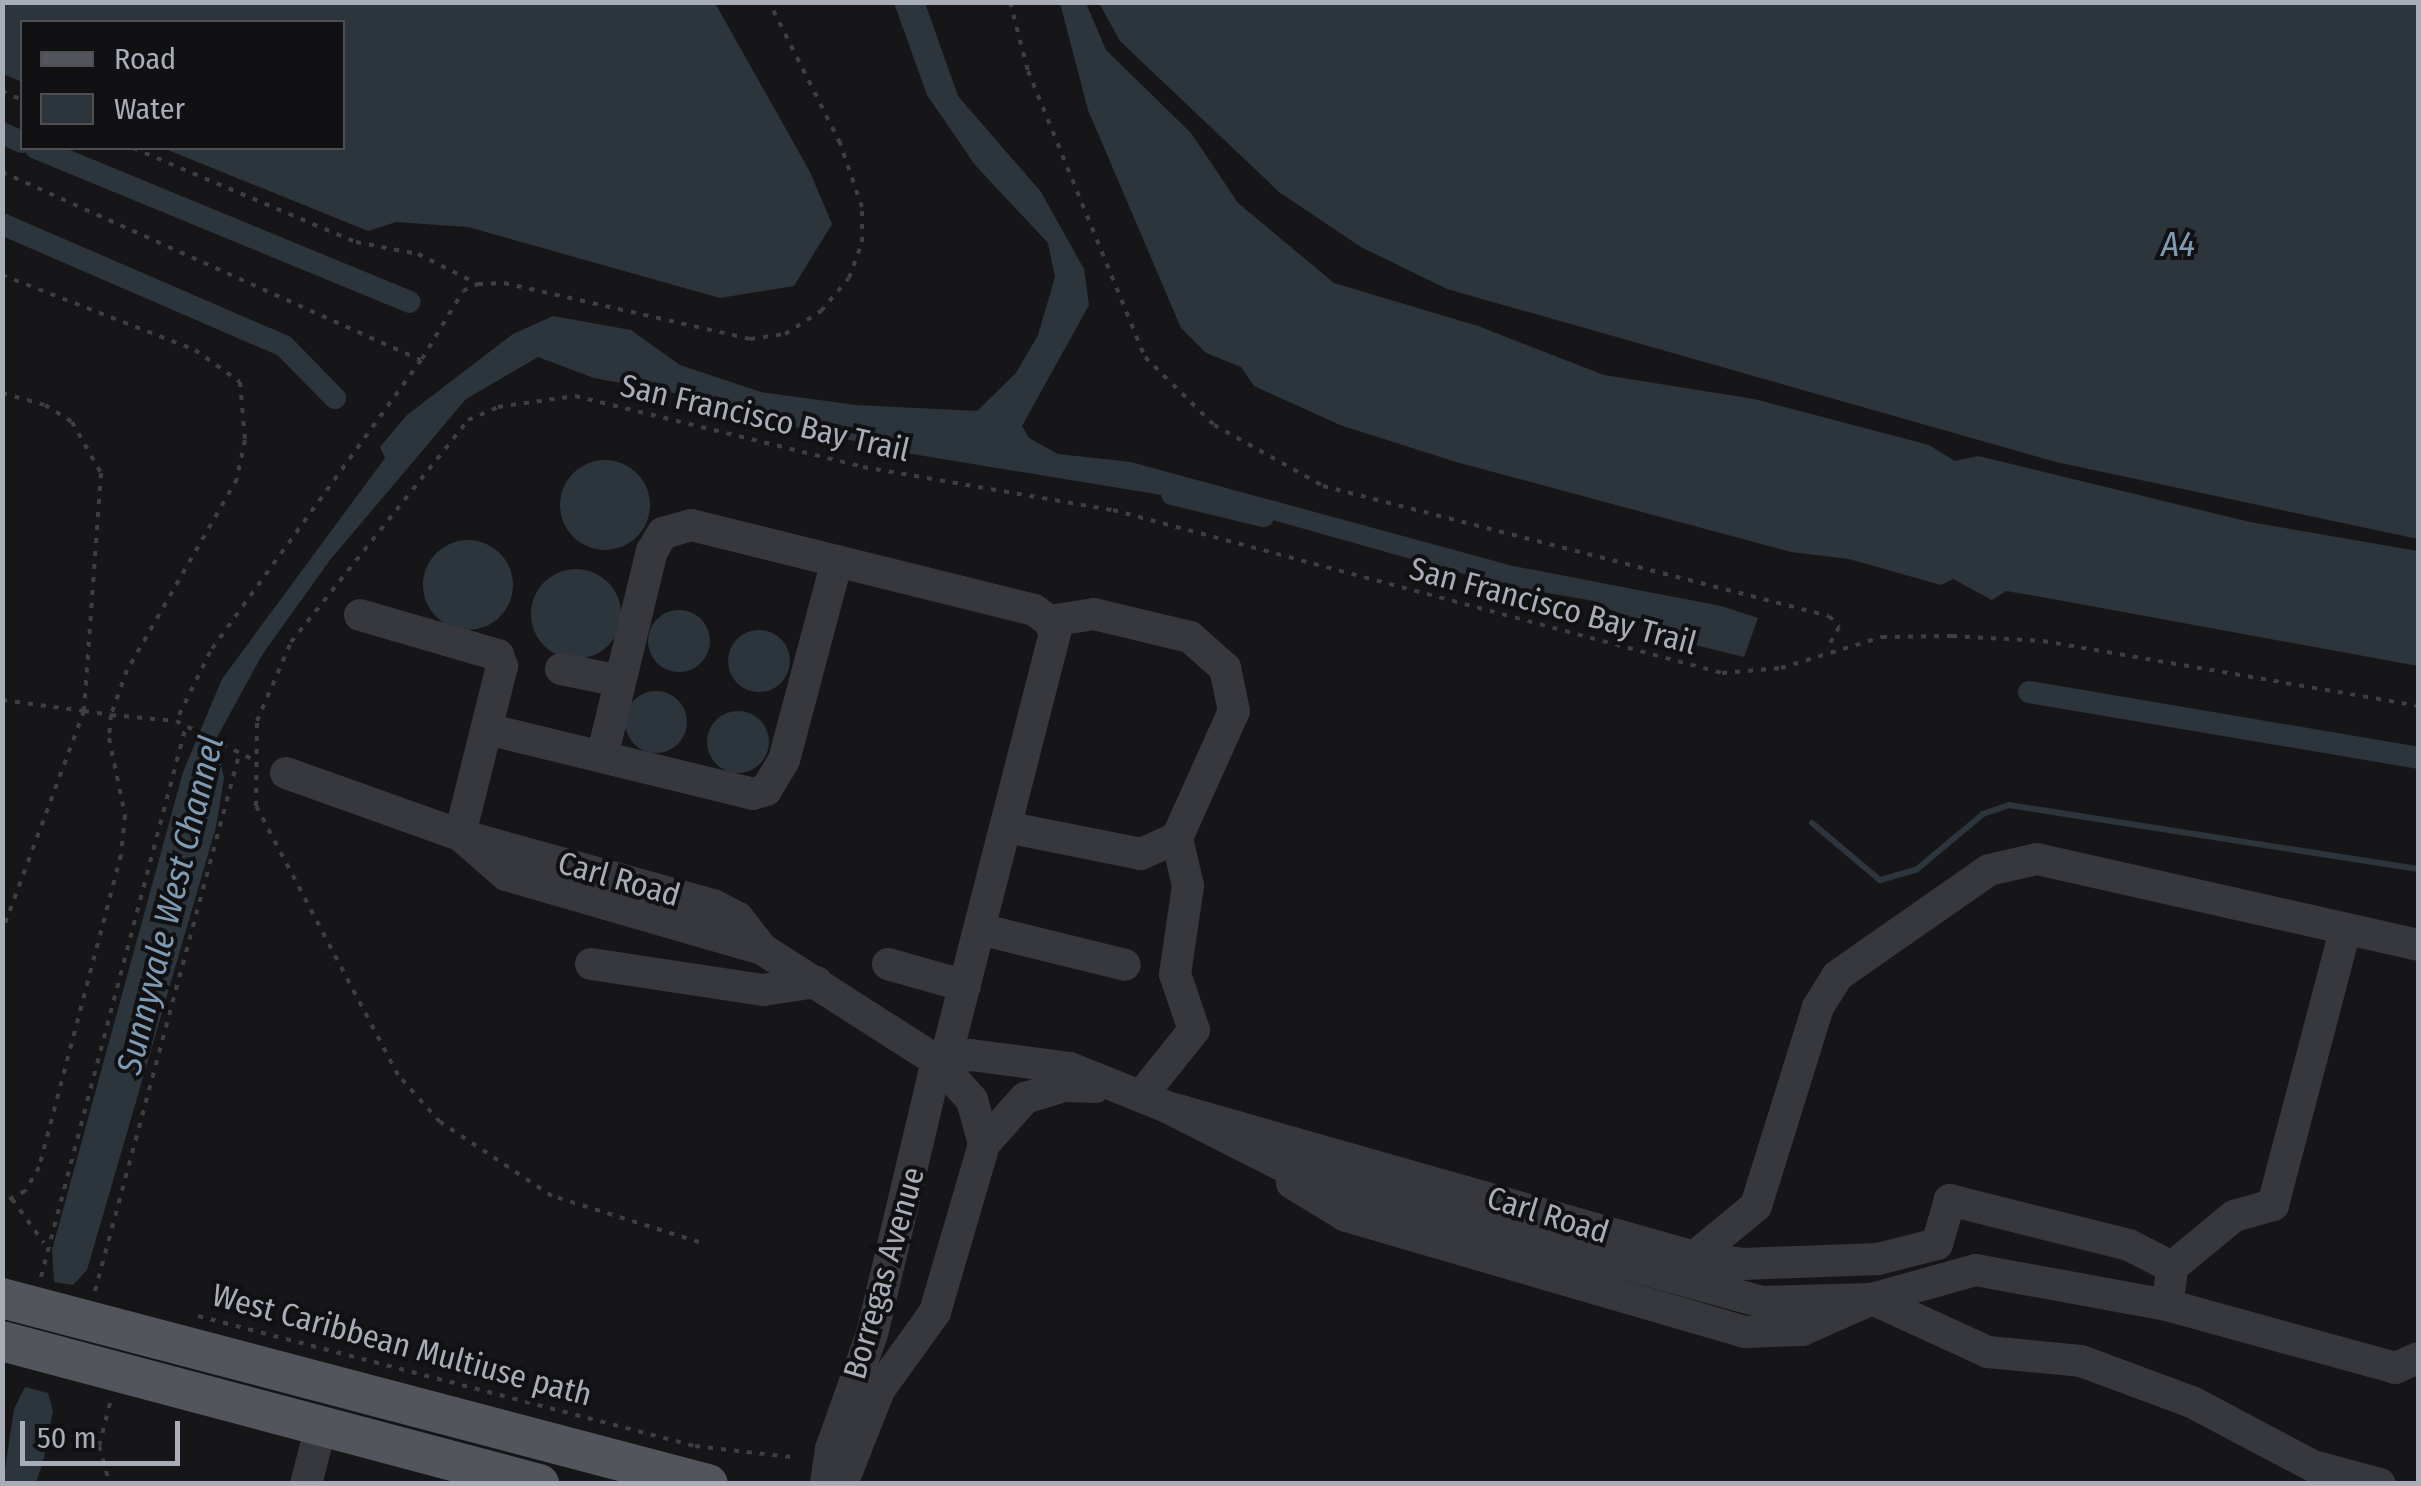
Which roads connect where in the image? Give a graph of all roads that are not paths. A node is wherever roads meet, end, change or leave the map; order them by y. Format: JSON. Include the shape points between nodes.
{"nodes":[{"id":1,"x":837,"y":561,"type":"junction"},
{"id":2,"x":360,"y":614,"type":"dead end"},
{"id":3,"x":1048,"y":621,"type":"junction"},
{"id":4,"x":560,"y":669,"type":"dead end"},
{"id":5,"x":620,"y":681,"type":"junction"},
{"id":6,"x":487,"y":728,"type":"junction"},
{"id":7,"x":602,"y":757,"type":"junction"},
{"id":8,"x":271,"y":767,"type":"road end"},
{"id":9,"x":1006,"y":827,"type":"junction"},
{"id":10,"x":460,"y":835,"type":"junction"},
{"id":11,"x":1177,"y":838,"type":"junction"},
{"id":12,"x":980,"y":929,"type":"junction"},
{"id":13,"x":2345,"y":931,"type":"junction"},
{"id":14,"x":2418,"y":945,"type":"edge"},
{"id":15,"x":591,"y":964,"type":"dead end"},
{"id":16,"x":888,"y":964,"type":"dead end"},
{"id":17,"x":1125,"y":965,"type":"dead end"},
{"id":18,"x":816,"y":982,"type":"junction"},
{"id":19,"x":965,"y":986,"type":"junction"},
{"id":20,"x":942,"y":1060,"type":"junction"},
{"id":21,"x":1145,"y":1096,"type":"junction"},
{"id":22,"x":984,"y":1144,"type":"junction"},
{"id":23,"x":1694,"y":1257,"type":"junction"},
{"id":24,"x":2172,"y":1267,"type":"junction"},
{"id":25,"x":1872,"y":1299,"type":"junction"},
{"id":26,"x":16,"y":1302,"type":"edge"},
{"id":27,"x":2168,"y":1306,"type":"junction"},
{"id":28,"x":2,"y":1342,"type":"edge"},
{"id":29,"x":2418,"y":1358,"type":"edge"},
{"id":30,"x":321,"y":1426,"type":"junction"},
{"id":31,"x":306,"y":1484,"type":"edge"},
{"id":32,"x":539,"y":1484,"type":"edge"},
{"id":33,"x":708,"y":1484,"type":"edge"},
{"id":34,"x":826,"y":1484,"type":"edge"},
{"id":35,"x":842,"y":1484,"type":"edge"},
{"id":36,"x":2380,"y":1484,"type":"edge"}],
"edges":[{"from":1,"to":3,"type":"lane","via":[[1034,610]]},
{"from":1,"to":5,"type":"lane","via":[[691,525],[662,534],[652,550]]},
{"from":1,"to":7,"type":"lane","via":[[784,760],[766,790],[753,794]]},
{"from":2,"to":6,"type":"lane","via":[[498,654]]},
{"from":3,"to":9,"type":"lane","name":"Borregas Avenue","via":[[1055,633]]},
{"from":3,"to":11,"type":"lane","via":[[1094,614],[1190,637],[1225,668],[1234,712]]},
{"from":4,"to":5,"type":"lane"},
{"from":5,"to":7,"type":"lane"},
{"from":6,"to":7,"type":"lane"},
{"from":6,"to":10,"type":"lane"},
{"from":8,"to":10,"type":"lane","name":"Carl Road"},
{"from":9,"to":11,"type":"lane","via":[[1141,854]]},
{"from":9,"to":12,"type":"lane","name":"Borregas Avenue"},
{"from":10,"to":18,"type":"lane","name":"Carl Road","via":[[713,906],[738,918],[762,949]]},
{"from":11,"to":21,"type":"lane","via":[[1188,886],[1174,974],[1194,1030]]},
{"from":12,"to":17,"type":"lane"},
{"from":12,"to":19,"type":"lane","name":"Borregas Avenue"},
{"from":13,"to":14,"type":"lane"},
{"from":13,"to":23,"type":"lane","via":[[2037,859],[1989,870],[1837,976],[1818,1007],[1756,1206]]},
{"from":13,"to":24,"type":"lane","via":[[2273,1205],[2234,1216]]},
{"from":15,"to":18,"type":"lane","via":[[763,990]]},
{"from":16,"to":19,"type":"lane"},
{"from":18,"to":20,"type":"lane","name":"Carl Road"},
{"from":19,"to":20,"type":"lane","name":"Borregas Avenue"},
{"from":20,"to":21,"type":"lane","name":"Carl Road","via":[[970,1055],[1070,1068]]},
{"from":20,"to":22,"type":"lane","via":[[972,1100]]},
{"from":20,"to":34,"type":"lane","name":"Borregas Avenue","via":[[872,1334],[830,1449]]},
{"from":21,"to":22,"type":"lane","name":"Borregas Avenue","via":[[1064,1086],[1025,1098]]},
{"from":21,"to":23,"type":"lane","name":"Carl Road"},
{"from":21,"to":25,"type":"lane","name":"Carl Road","via":[[1253,1153],[1334,1184],[1761,1302]]},
{"from":22,"to":35,"type":"lane","name":"Borregas Avenue","via":[[935,1312],[879,1390]]},
{"from":23,"to":24,"type":"lane","name":"Carl Road","via":[[1744,1264],[1851,1262],[1936,1244],[1950,1200],[2129,1246]]},
{"from":24,"to":27,"type":"lane"},
{"from":25,"to":27,"type":"lane","name":"Carl Road","via":[[1914,1282],[1976,1270]]},
{"from":25,"to":36,"type":"lane","via":[[1988,1352],[2081,1361],[2155,1388],[2313,1466]]},
{"from":26,"to":33,"type":"main road"},
{"from":27,"to":29,"type":"lane","name":"Carl Road","via":[[2395,1368]]},
{"from":28,"to":30,"type":"main road"},
{"from":30,"to":31,"type":"lane"},
{"from":30,"to":32,"type":"main road"}]}
